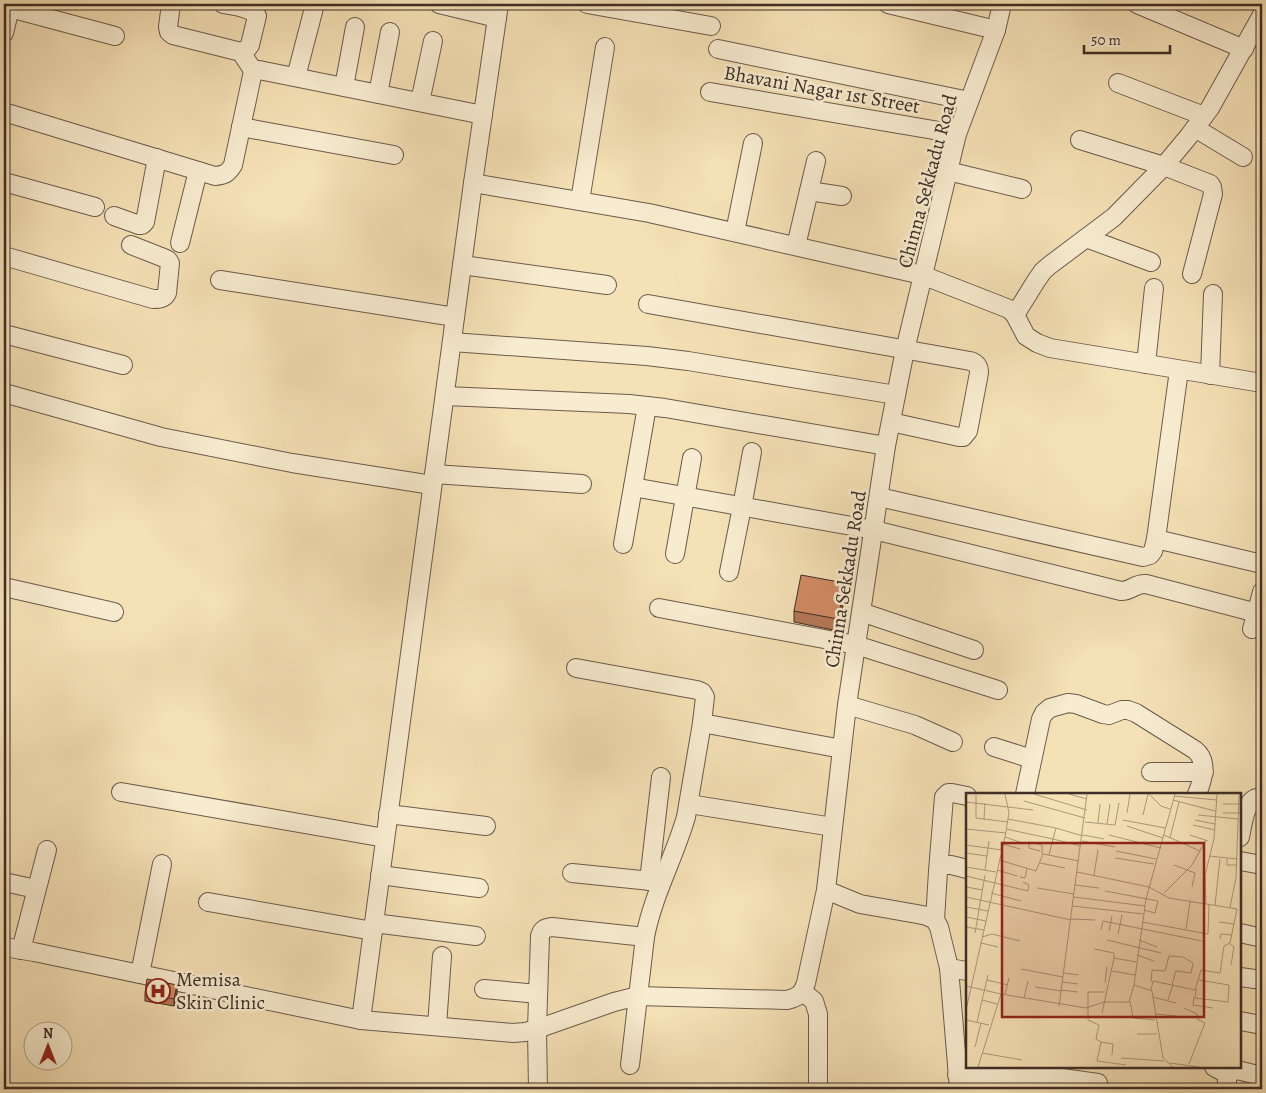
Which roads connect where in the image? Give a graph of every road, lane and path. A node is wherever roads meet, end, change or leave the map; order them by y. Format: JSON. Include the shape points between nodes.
{"nodes":[{"id":1,"x":171,"y":4,"type":"edge"},
{"id":2,"x":223,"y":4,"type":"edge"},
{"id":3,"x":315,"y":4,"type":"edge"},
{"id":4,"x":439,"y":4,"type":"edge"},
{"id":5,"x":587,"y":4,"type":"edge"},
{"id":6,"x":888,"y":4,"type":"edge"},
{"id":7,"x":1002,"y":4,"type":"edge"},
{"id":8,"x":1136,"y":4,"type":"edge"},
{"id":9,"x":11,"y":6,"type":"edge"},
{"id":10,"x":498,"y":11,"type":"edge"},
{"id":11,"x":1262,"y":15,"type":"edge"},
{"id":12,"x":712,"y":26,"type":"dead end"},
{"id":13,"x":355,"y":27,"type":"dead end"},
{"id":14,"x":996,"y":30,"type":"junction"},
{"id":15,"x":390,"y":32,"type":"dead end"},
{"id":16,"x":4,"y":33,"type":"edge"},
{"id":17,"x":115,"y":36,"type":"dead end"},
{"id":18,"x":433,"y":41,"type":"dead end"},
{"id":19,"x":605,"y":47,"type":"dead end"},
{"id":20,"x":718,"y":49,"type":"dead end"},
{"id":21,"x":1244,"y":49,"type":"junction"},
{"id":22,"x":241,"y":52,"type":"junction"},
{"id":23,"x":254,"y":72,"type":"junction"},
{"id":24,"x":296,"y":77,"type":"junction"},
{"id":25,"x":1118,"y":83,"type":"dead end"},
{"id":26,"x":344,"y":87,"type":"junction"},
{"id":27,"x":710,"y":92,"type":"dead end"},
{"id":28,"x":378,"y":94,"type":"junction"},
{"id":29,"x":969,"y":101,"type":"junction"},
{"id":30,"x":420,"y":102,"type":"junction"},
{"id":31,"x":4,"y":112,"type":"edge"},
{"id":32,"x":483,"y":115,"type":"junction"},
{"id":33,"x":1200,"y":122,"type":"junction"},
{"id":34,"x":241,"y":127,"type":"junction"},
{"id":35,"x":957,"y":134,"type":"junction"},
{"id":36,"x":1080,"y":140,"type":"dead end"},
{"id":37,"x":753,"y":143,"type":"dead end"},
{"id":38,"x":394,"y":155,"type":"dead end"},
{"id":39,"x":1243,"y":157,"type":"dead end"},
{"id":40,"x":157,"y":158,"type":"junction"},
{"id":41,"x":816,"y":161,"type":"dead end"},
{"id":42,"x":1164,"y":166,"type":"junction"},
{"id":43,"x":198,"y":170,"type":"junction"},
{"id":44,"x":948,"y":171,"type":"junction"},
{"id":45,"x":4,"y":182,"type":"edge"},
{"id":46,"x":473,"y":183,"type":"junction"},
{"id":47,"x":1022,"y":189,"type":"dead end"},
{"id":48,"x":809,"y":191,"type":"junction"},
{"id":49,"x":842,"y":196,"type":"dead end"},
{"id":50,"x":580,"y":201,"type":"junction"},
{"id":51,"x":95,"y":207,"type":"dead end"},
{"id":52,"x":114,"y":216,"type":"dead end"},
{"id":53,"x":735,"y":232,"type":"junction"},
{"id":54,"x":1086,"y":238,"type":"junction"},
{"id":55,"x":180,"y":243,"type":"dead end"},
{"id":56,"x":131,"y":245,"type":"dead end"},
{"id":57,"x":796,"y":246,"type":"junction"},
{"id":58,"x":4,"y":256,"type":"edge"},
{"id":59,"x":1151,"y":262,"type":"dead end"},
{"id":60,"x":462,"y":265,"type":"junction"},
{"id":61,"x":1192,"y":274,"type":"dead end"},
{"id":62,"x":922,"y":276,"type":"junction"},
{"id":63,"x":220,"y":280,"type":"dead end"},
{"id":64,"x":607,"y":285,"type":"dead end"},
{"id":65,"x":1154,"y":288,"type":"dead end"},
{"id":66,"x":1213,"y":294,"type":"dead end"},
{"id":67,"x":648,"y":304,"type":"dead end"},
{"id":68,"x":1015,"y":314,"type":"junction"},
{"id":69,"x":455,"y":317,"type":"junction"},
{"id":70,"x":4,"y":334,"type":"edge"},
{"id":71,"x":452,"y":342,"type":"junction"},
{"id":72,"x":905,"y":350,"type":"junction"},
{"id":73,"x":1146,"y":364,"type":"junction"},
{"id":74,"x":123,"y":365,"type":"dead end"},
{"id":75,"x":1179,"y":370,"type":"junction"},
{"id":76,"x":1210,"y":375,"type":"junction"},
{"id":77,"x":1262,"y":383,"type":"edge"},
{"id":78,"x":4,"y":393,"type":"edge"},
{"id":79,"x":896,"y":395,"type":"junction"},
{"id":80,"x":445,"y":396,"type":"junction"},
{"id":81,"x":647,"y":406,"type":"junction"},
{"id":82,"x":891,"y":422,"type":"junction"},
{"id":83,"x":886,"y":446,"type":"junction"},
{"id":84,"x":752,"y":452,"type":"dead end"},
{"id":85,"x":692,"y":458,"type":"dead end"},
{"id":86,"x":433,"y":480,"type":"junction"},
{"id":87,"x":582,"y":484,"type":"dead end"},
{"id":88,"x":633,"y":487,"type":"junction"},
{"id":89,"x":685,"y":496,"type":"junction"},
{"id":90,"x":878,"y":497,"type":"junction"},
{"id":91,"x":742,"y":507,"type":"junction"},
{"id":92,"x":874,"y":530,"type":"junction"},
{"id":93,"x":1156,"y":539,"type":"junction"},
{"id":94,"x":623,"y":544,"type":"dead end"},
{"id":95,"x":675,"y":554,"type":"dead end"},
{"id":96,"x":1262,"y":564,"type":"edge"},
{"id":97,"x":729,"y":572,"type":"dead end"},
{"id":98,"x":4,"y":587,"type":"edge"},
{"id":99,"x":1262,"y":592,"type":"edge"},
{"id":100,"x":658,"y":608,"type":"dead end"},
{"id":101,"x":114,"y":612,"type":"dead end"},
{"id":102,"x":861,"y":612,"type":"junction"},
{"id":103,"x":856,"y":645,"type":"junction"},
{"id":104,"x":974,"y":650,"type":"dead end"},
{"id":105,"x":576,"y":668,"type":"dead end"},
{"id":106,"x":998,"y":690,"type":"dead end"},
{"id":107,"x":847,"y":705,"type":"junction"},
{"id":108,"x":702,"y":723,"type":"junction"},
{"id":109,"x":953,"y":742,"type":"dead end"},
{"id":110,"x":994,"y":747,"type":"dead end"},
{"id":111,"x":842,"y":749,"type":"junction"},
{"id":112,"x":1032,"y":759,"type":"junction"},
{"id":113,"x":1151,"y":772,"type":"dead end"},
{"id":114,"x":1204,"y":772,"type":"junction"},
{"id":115,"x":661,"y":777,"type":"dead end"},
{"id":116,"x":122,"y":792,"type":"dead end"},
{"id":117,"x":1025,"y":793,"type":"edge"},
{"id":118,"x":1197,"y":793,"type":"edge"},
{"id":119,"x":966,"y":796,"type":"edge"},
{"id":120,"x":1262,"y":798,"type":"edge"},
{"id":121,"x":689,"y":804,"type":"junction"},
{"id":122,"x":388,"y":814,"type":"junction"},
{"id":123,"x":486,"y":826,"type":"dead end"},
{"id":124,"x":833,"y":826,"type":"junction"},
{"id":125,"x":1241,"y":833,"type":"edge"},
{"id":126,"x":385,"y":838,"type":"junction"},
{"id":127,"x":46,"y":850,"type":"dead end"},
{"id":128,"x":1241,"y":861,"type":"edge"},
{"id":129,"x":162,"y":864,"type":"dead end"},
{"id":130,"x":1262,"y":864,"type":"edge"},
{"id":131,"x":966,"y":869,"type":"edge"},
{"id":132,"x":938,"y":871,"type":"junction"},
{"id":133,"x":572,"y":873,"type":"dead end"},
{"id":134,"x":380,"y":875,"type":"junction"},
{"id":135,"x":4,"y":882,"type":"edge"},
{"id":136,"x":655,"y":882,"type":"junction"},
{"id":137,"x":479,"y":888,"type":"dead end"},
{"id":138,"x":36,"y":889,"type":"junction"},
{"id":139,"x":826,"y":890,"type":"junction"},
{"id":140,"x":208,"y":902,"type":"dead end"},
{"id":141,"x":935,"y":920,"type":"junction"},
{"id":142,"x":374,"y":927,"type":"junction"},
{"id":143,"x":1241,"y":933,"type":"edge"},
{"id":144,"x":476,"y":936,"type":"dead end"},
{"id":145,"x":644,"y":937,"type":"junction"},
{"id":146,"x":1262,"y":938,"type":"edge"},
{"id":147,"x":12,"y":949,"type":"edge"},
{"id":148,"x":442,"y":956,"type":"dead end"},
{"id":149,"x":949,"y":968,"type":"junction"},
{"id":150,"x":966,"y":971,"type":"edge"},
{"id":151,"x":140,"y":974,"type":"junction"},
{"id":152,"x":1241,"y":977,"type":"edge"},
{"id":153,"x":1262,"y":980,"type":"edge"},
{"id":154,"x":484,"y":989,"type":"dead end"},
{"id":155,"x":803,"y":992,"type":"junction"},
{"id":156,"x":538,"y":994,"type":"junction"},
{"id":157,"x":638,"y":996,"type":"junction"},
{"id":158,"x":361,"y":1020,"type":"junction"},
{"id":159,"x":1241,"y":1021,"type":"edge"},
{"id":160,"x":1262,"y":1025,"type":"edge"},
{"id":161,"x":437,"y":1026,"type":"junction"},
{"id":162,"x":537,"y":1029,"type":"junction"},
{"id":163,"x":630,"y":1065,"type":"dead end"},
{"id":164,"x":1262,"y":1076,"type":"edge"},
{"id":165,"x":1222,"y":1077,"type":"edge"},
{"id":166,"x":958,"y":1082,"type":"edge"},
{"id":167,"x":1098,"y":1082,"type":"dead end"},
{"id":168,"x":538,"y":1089,"type":"edge"},
{"id":169,"x":818,"y":1089,"type":"edge"}],
"edges":[{"from":1,"to":22,"type":"street","via":[[168,27],[172,35]]},
{"from":2,"to":22,"type":"street","via":[[250,10],[257,16],[250,45]]},
{"from":3,"to":24,"type":"street"},
{"from":4,"to":10,"type":"street"},
{"from":5,"to":12,"type":"street"},
{"from":6,"to":14,"type":"street"},
{"from":7,"to":14,"type":"street","name":"Chinna Sekkadu Road"},
{"from":8,"to":21,"type":"street"},
{"from":9,"to":16,"type":"street"},
{"from":9,"to":17,"type":"street"},
{"from":10,"to":32,"type":"street"},
{"from":11,"to":21,"type":"street"},
{"from":13,"to":26,"type":"street"},
{"from":14,"to":29,"type":"street","name":"Chinna Sekkadu Road"},
{"from":15,"to":28,"type":"street"},
{"from":18,"to":30,"type":"street"},
{"from":19,"to":50,"type":"street"},
{"from":20,"to":29,"type":"street"},
{"from":21,"to":33,"type":"street"},
{"from":22,"to":23,"type":"street"},
{"from":23,"to":24,"type":"street","via":[[265,70]]},
{"from":23,"to":34,"type":"street"},
{"from":24,"to":26,"type":"street"},
{"from":25,"to":33,"type":"street"},
{"from":26,"to":28,"type":"street"},
{"from":27,"to":35,"type":"street","name":"Bhavani Nagar 1st Street"},
{"from":28,"to":30,"type":"street"},
{"from":29,"to":35,"type":"street","name":"Chinna Sekkadu Road"},
{"from":30,"to":32,"type":"street"},
{"from":31,"to":40,"type":"street"},
{"from":32,"to":46,"type":"street"},
{"from":33,"to":39,"type":"street"},
{"from":33,"to":42,"type":"street"},
{"from":34,"to":38,"type":"street"},
{"from":34,"to":43,"type":"street","via":[[229,172],[215,176]]},
{"from":35,"to":44,"type":"street","name":"Chinna Sekkadu Road"},
{"from":36,"to":42,"type":"street"},
{"from":37,"to":53,"type":"street"},
{"from":40,"to":43,"type":"street"},
{"from":40,"to":52,"type":"street","via":[[145,222],[139,225]]},
{"from":41,"to":48,"type":"street"},
{"from":42,"to":54,"type":"street","via":[[1114,217]]},
{"from":42,"to":61,"type":"street","via":[[1210,184],[1213,191]]},
{"from":43,"to":55,"type":"street"},
{"from":44,"to":47,"type":"street"},
{"from":44,"to":62,"type":"street","name":"Chinna Sekkadu Road"},
{"from":45,"to":51,"type":"street"},
{"from":46,"to":50,"type":"street"},
{"from":46,"to":60,"type":"street"},
{"from":48,"to":49,"type":"street"},
{"from":48,"to":57,"type":"street"},
{"from":50,"to":53,"type":"street"},
{"from":53,"to":57,"type":"street"},
{"from":54,"to":59,"type":"street"},
{"from":54,"to":68,"type":"street","via":[[1043,271]]},
{"from":56,"to":58,"type":"street","via":[[170,263],[167,293],[162,298],[153,299]]},
{"from":57,"to":62,"type":"street"},
{"from":60,"to":64,"type":"street"},
{"from":60,"to":69,"type":"street"},
{"from":62,"to":68,"type":"street"},
{"from":62,"to":72,"type":"street","name":"Chinna Sekkadu Road"},
{"from":63,"to":69,"type":"street"},
{"from":65,"to":73,"type":"street"},
{"from":66,"to":76,"type":"street"},
{"from":67,"to":72,"type":"street"},
{"from":68,"to":73,"type":"street","via":[[1026,336],[1050,348]]},
{"from":69,"to":71,"type":"street"},
{"from":70,"to":74,"type":"street"},
{"from":71,"to":79,"type":"street","via":[[647,356]]},
{"from":71,"to":80,"type":"street"},
{"from":72,"to":79,"type":"street","name":"Chinna Sekkadu Road"},
{"from":72,"to":82,"type":"street","via":[[970,360],[979,367],[980,373],[968,431],[963,437]]},
{"from":73,"to":75,"type":"street"},
{"from":75,"to":76,"type":"street"},
{"from":75,"to":93,"type":"street"},
{"from":76,"to":77,"type":"street"},
{"from":78,"to":86,"type":"street","via":[[161,437],[292,463]]},
{"from":79,"to":82,"type":"street","name":"Chinna Sekkadu Road"},
{"from":80,"to":81,"type":"street"},
{"from":80,"to":86,"type":"street"},
{"from":81,"to":83,"type":"street"},
{"from":81,"to":88,"type":"street"},
{"from":82,"to":83,"type":"street","name":"Chinna Sekkadu Road"},
{"from":83,"to":90,"type":"street","name":"Chinna Sekkadu Road"},
{"from":84,"to":91,"type":"street"},
{"from":85,"to":89,"type":"street"},
{"from":86,"to":87,"type":"street"},
{"from":86,"to":122,"type":"street"},
{"from":88,"to":89,"type":"street"},
{"from":88,"to":94,"type":"street"},
{"from":89,"to":91,"type":"street"},
{"from":89,"to":95,"type":"street"},
{"from":90,"to":92,"type":"street","name":"Chinna Sekkadu Road"},
{"from":90,"to":93,"type":"street","via":[[1142,557],[1150,555]]},
{"from":91,"to":92,"type":"street"},
{"from":91,"to":97,"type":"street"},
{"from":92,"to":99,"type":"street","via":[[1121,591],[1146,584],[1255,621]]},
{"from":92,"to":102,"type":"street","name":"Chinna Sekkadu Road"},
{"from":93,"to":96,"type":"street"},
{"from":98,"to":101,"type":"street"},
{"from":100,"to":103,"type":"street"},
{"from":102,"to":103,"type":"street","name":"Chinna Sekkadu Road"},
{"from":102,"to":104,"type":"street"},
{"from":103,"to":106,"type":"street"},
{"from":103,"to":107,"type":"street","name":"Chinna Sekkadu Road"},
{"from":105,"to":108,"type":"street","via":[[702,692],[705,697]]},
{"from":107,"to":109,"type":"street","via":[[915,725]]},
{"from":107,"to":111,"type":"street","name":"Chinna Sekkadu Road"},
{"from":108,"to":111,"type":"street"},
{"from":108,"to":121,"type":"street"},
{"from":110,"to":112,"type":"street"},
{"from":111,"to":124,"type":"street","name":"Chinna Sekkadu Road"},
{"from":112,"to":114,"type":"street","via":[[1044,713],[1050,708],[1076,704],[1109,715],[1122,710],[1136,713],[1199,753]]},
{"from":112,"to":117,"type":"street"},
{"from":113,"to":114,"type":"street"},
{"from":114,"to":118,"type":"street"},
{"from":115,"to":136,"type":"street"},
{"from":116,"to":126,"type":"street"},
{"from":119,"to":132,"type":"street","via":[[948,793],[944,797]]},
{"from":120,"to":125,"type":"street","via":[[1252,800],[1248,806]]},
{"from":121,"to":124,"type":"street"},
{"from":121,"to":136,"type":"street","via":[[682,831]]},
{"from":122,"to":123,"type":"street"},
{"from":122,"to":126,"type":"street"},
{"from":124,"to":139,"type":"street","name":"Chinna Sekkadu Road"},
{"from":126,"to":134,"type":"street"},
{"from":127,"to":138,"type":"street"},
{"from":128,"to":130,"type":"street"},
{"from":129,"to":151,"type":"street"},
{"from":131,"to":132,"type":"street","via":[[942,865]]},
{"from":132,"to":141,"type":"street"},
{"from":133,"to":136,"type":"street"},
{"from":134,"to":137,"type":"street"},
{"from":134,"to":142,"type":"street"},
{"from":135,"to":138,"type":"street"},
{"from":136,"to":145,"type":"street"},
{"from":138,"to":147,"type":"street"},
{"from":139,"to":141,"type":"street","via":[[860,904]]},
{"from":139,"to":155,"type":"street","name":"Chinna Sekkadu Road"},
{"from":140,"to":142,"type":"street"},
{"from":141,"to":149,"type":"street"},
{"from":142,"to":144,"type":"street"},
{"from":142,"to":158,"type":"street"},
{"from":143,"to":146,"type":"street"},
{"from":145,"to":156,"type":"street","via":[[544,928],[540,936]]},
{"from":145,"to":157,"type":"street"},
{"from":147,"to":151,"type":"street"},
{"from":148,"to":161,"type":"street"},
{"from":149,"to":150,"type":"street"},
{"from":149,"to":166,"type":"street"},
{"from":151,"to":158,"type":"street"},
{"from":152,"to":153,"type":"street"},
{"from":154,"to":156,"type":"street"},
{"from":155,"to":157,"type":"street","via":[[787,1000]]},
{"from":155,"to":169,"type":"street","via":[[814,1001],[818,1014]]},
{"from":156,"to":162,"type":"street"},
{"from":157,"to":162,"type":"street"},
{"from":157,"to":163,"type":"street"},
{"from":158,"to":161,"type":"street"},
{"from":159,"to":160,"type":"street"},
{"from":161,"to":162,"type":"street","via":[[514,1032]]},
{"from":162,"to":168,"type":"street"},
{"from":164,"to":165,"type":"street","via":[[1236,1070]]},
{"from":166,"to":167,"type":"street","via":[[1062,1078]]}]}
